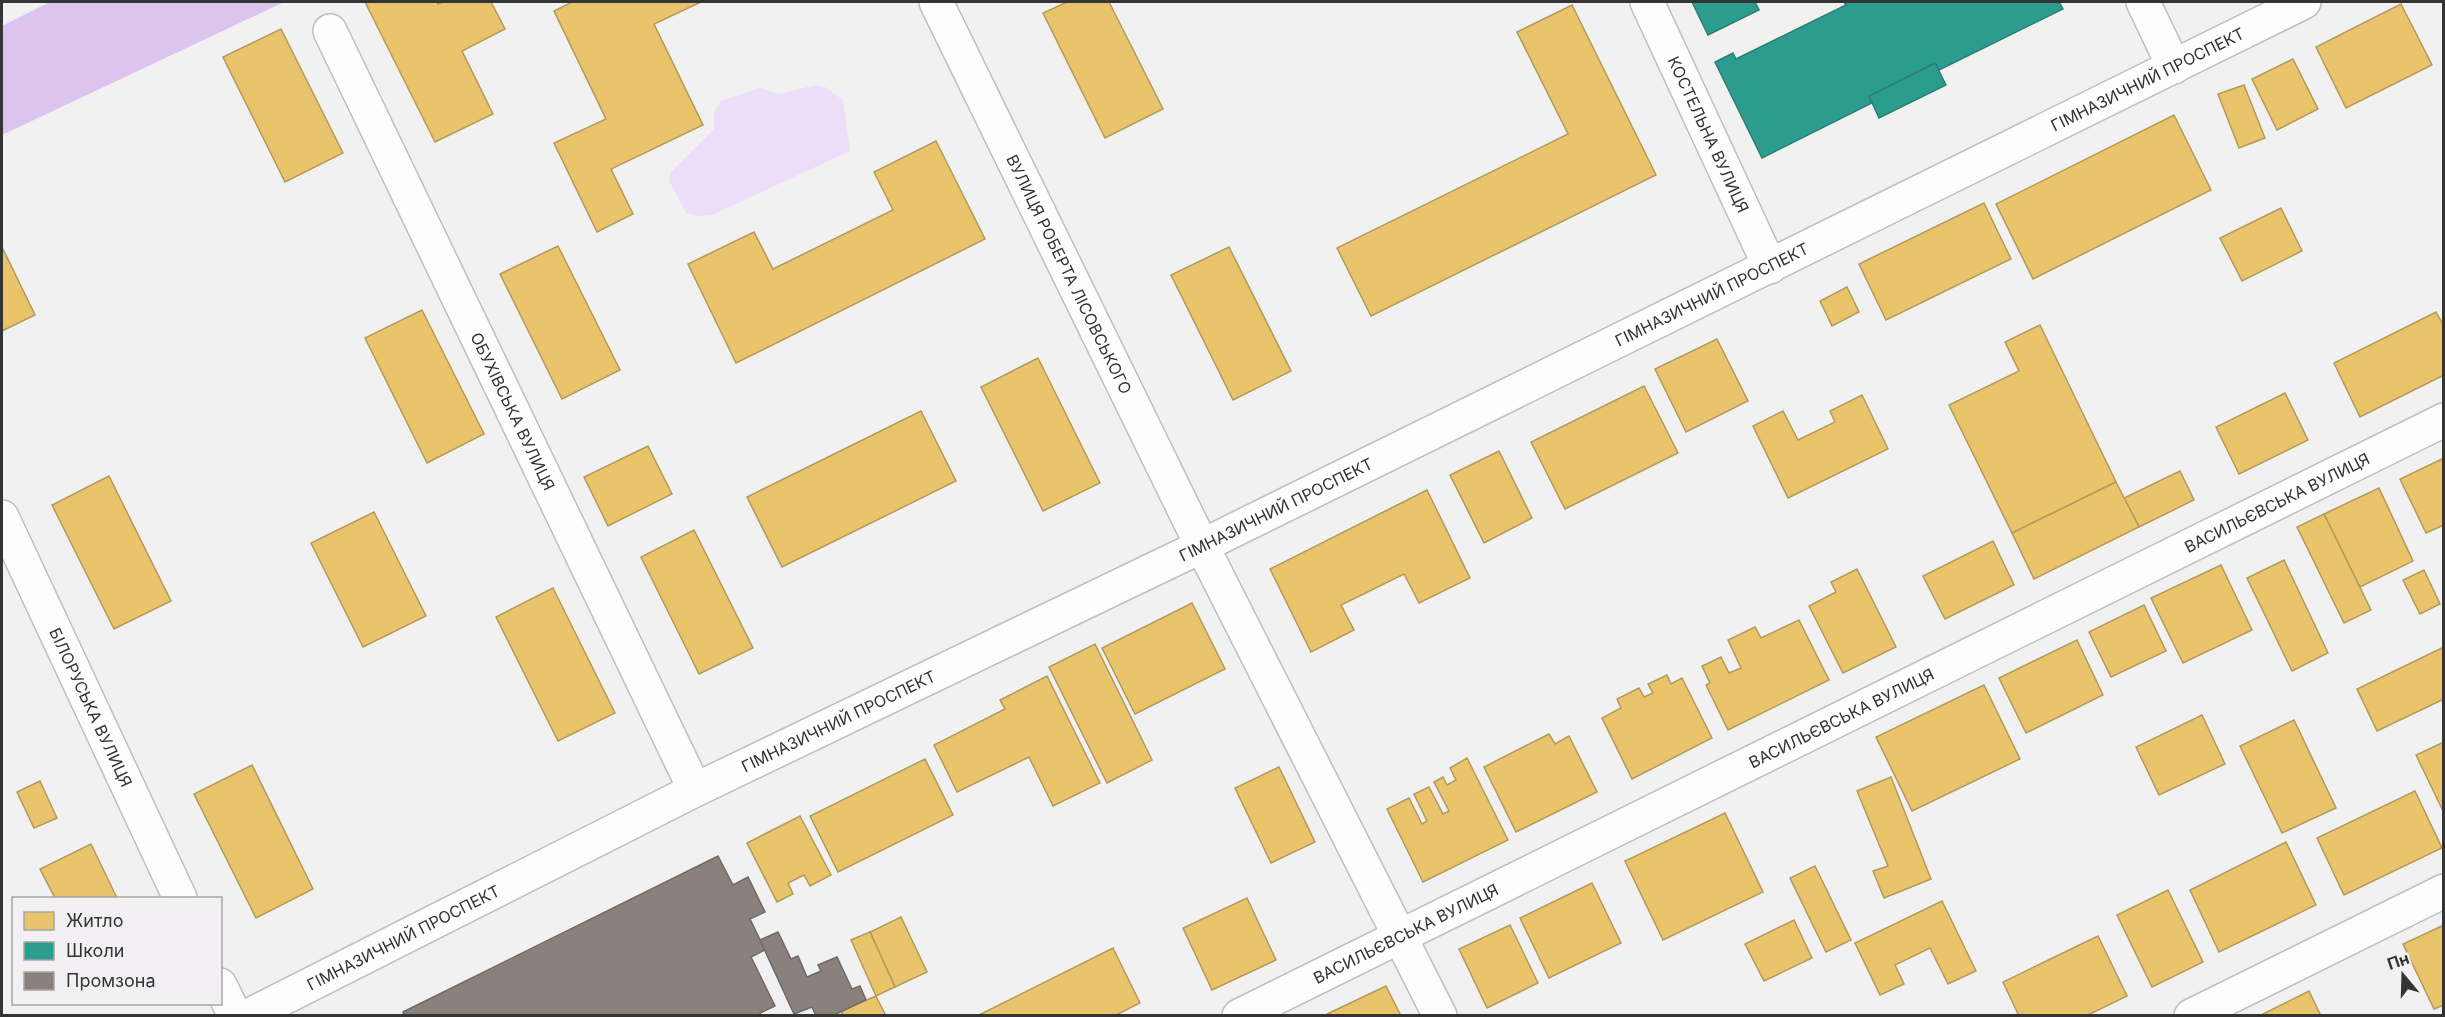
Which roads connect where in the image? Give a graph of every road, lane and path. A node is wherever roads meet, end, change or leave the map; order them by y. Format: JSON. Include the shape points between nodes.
{"nodes":[{"id":1,"x":936,"y":2,"type":"edge"},
{"id":2,"x":1647,"y":2,"type":"edge"},
{"id":3,"x":2143,"y":2,"type":"edge"},
{"id":4,"x":2304,"y":2,"type":"edge"},
{"id":5,"x":330,"y":31,"type":"dead end"},
{"id":6,"x":2174,"y":67,"type":"junction"},
{"id":7,"x":1770,"y":267,"type":"junction"},
{"id":8,"x":2444,"y":420,"type":"edge"},
{"id":9,"x":2,"y":517,"type":"edge"},
{"id":10,"x":1202,"y":546,"type":"junction"},
{"id":11,"x":695,"y":790,"type":"junction"},
{"id":12,"x":2444,"y":891,"type":"edge"},
{"id":13,"x":180,"y":897,"type":"edge"},
{"id":14,"x":1400,"y":935,"type":"junction"},
{"id":15,"x":222,"y":989,"type":"edge"},
{"id":16,"x":235,"y":1016,"type":"edge"},
{"id":17,"x":248,"y":1016,"type":"edge"},
{"id":18,"x":1239,"y":1016,"type":"edge"},
{"id":19,"x":1440,"y":1016,"type":"edge"},
{"id":20,"x":2191,"y":1016,"type":"edge"}],
"edges":[{"from":1,"to":10,"type":"street","name":"ВУЛИЦЯ РОБЕРТА ЛІСОВСЬКОГО"},
{"from":2,"to":7,"type":"street","name":"КОСТЕЛЬНА ВУЛИЦЯ"},
{"from":3,"to":6,"type":"street"},
{"from":4,"to":6,"type":"street","name":"ГІМНАЗИЧНИЙ ПРОСПЕКТ"},
{"from":5,"to":11,"type":"street","name":"ОБУХІВСЬКА ВУЛИЦЯ"},
{"from":6,"to":7,"type":"street","name":"ГІМНАЗИЧНИЙ ПРОСПЕКТ"},
{"from":7,"to":10,"type":"street","name":"ГІМНАЗИЧНИЙ ПРОСПЕКТ"},
{"from":8,"to":14,"type":"street","name":"ВАСИЛЬЄВСЬКА ВУЛИЦЯ"},
{"from":9,"to":13,"type":"street","name":"БІЛОРУСЬКА ВУЛИЦЯ"},
{"from":10,"to":11,"type":"street","name":"ГІМНАЗИЧНИЙ ПРОСПЕКТ"},
{"from":10,"to":14,"type":"street","name":"ВУЛИЦЯ РОБЕРТА ЛІСОВСЬКОГО"},
{"from":11,"to":17,"type":"street","name":"ГІМНАЗИЧНИЙ ПРОСПЕКТ"},
{"from":12,"to":20,"type":"street"},
{"from":14,"to":18,"type":"street","name":"ВАСИЛЬЄВСЬКА ВУЛИЦЯ"},
{"from":14,"to":19,"type":"street","name":"ВУЛИЦЯ РОБЕРТА ЛІСОВСЬКОГО"},
{"from":15,"to":16,"type":"street"}]}
